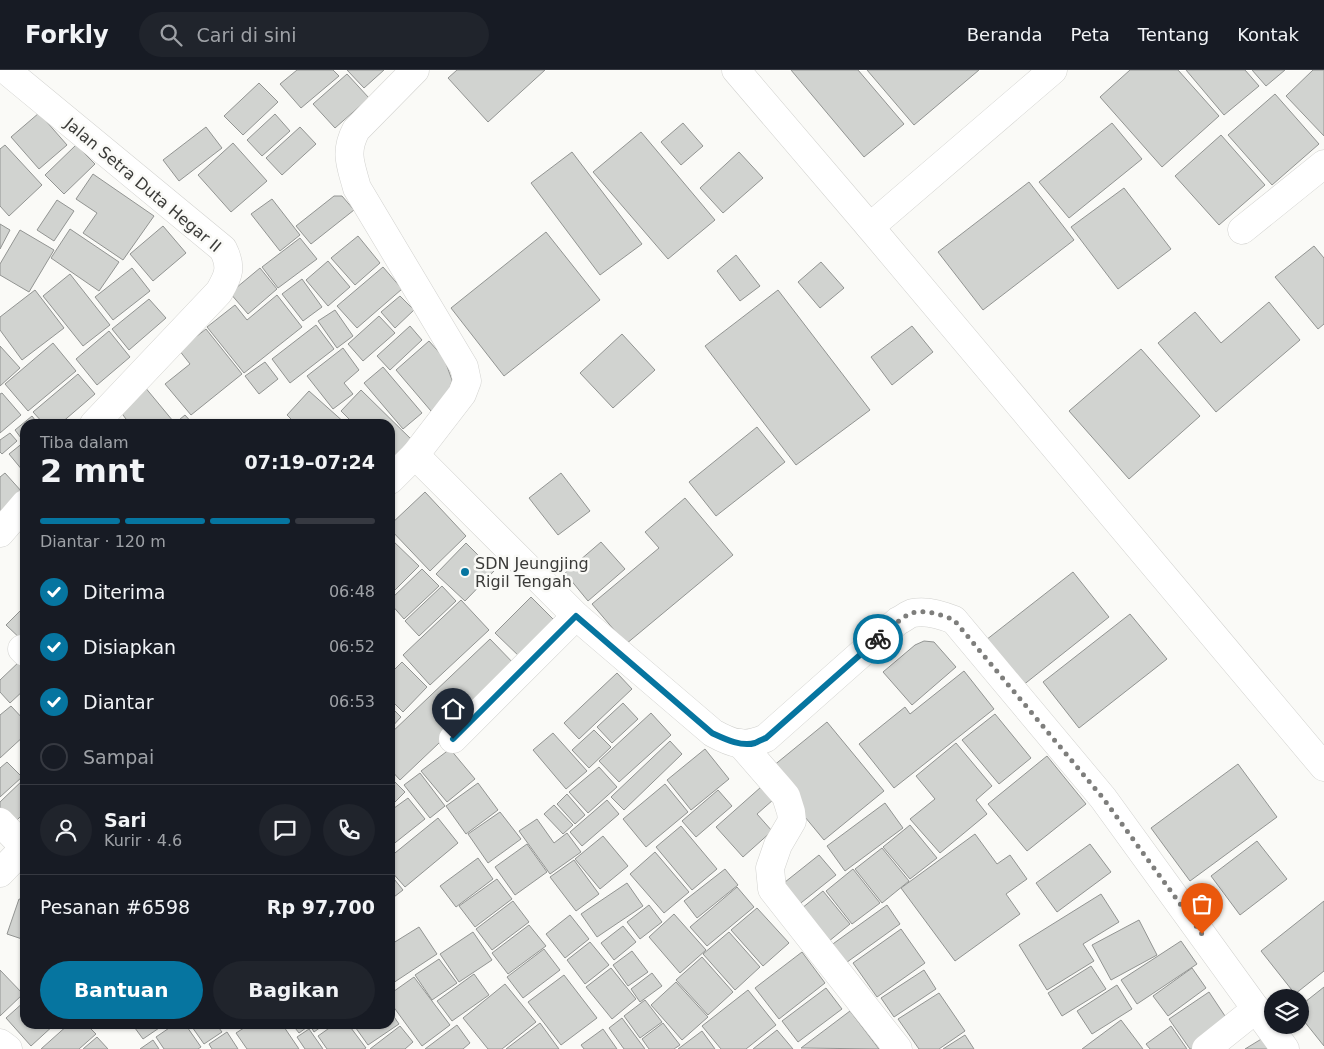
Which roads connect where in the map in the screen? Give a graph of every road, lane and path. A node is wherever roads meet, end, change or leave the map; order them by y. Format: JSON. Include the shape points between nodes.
{"nodes":[{"id":1,"x":6,"y":70,"type":"edge"},
{"id":2,"x":415,"y":70,"type":"edge"},
{"id":3,"x":736,"y":70,"type":"edge"},
{"id":4,"x":1053,"y":70,"type":"edge"},
{"id":5,"x":1324,"y":164,"type":"edge"},
{"id":6,"x":870,"y":227,"type":"junction"},
{"id":7,"x":1242,"y":230,"type":"dead end"},
{"id":8,"x":99,"y":419,"type":"edge"},
{"id":9,"x":415,"y":455,"type":"junction"},
{"id":10,"x":395,"y":475,"type":"edge"},
{"id":11,"x":20,"y":510,"type":"edge"},
{"id":12,"x":0,"y":533,"type":"edge"},
{"id":13,"x":576,"y":616,"type":"junction"},
{"id":14,"x":453,"y":739,"type":"dead end"},
{"id":15,"x":740,"y":743,"type":"junction"},
{"id":16,"x":1324,"y":766,"type":"edge"},
{"id":17,"x":0,"y":822,"type":"edge"},
{"id":18,"x":20,"y":843,"type":"edge"},
{"id":19,"x":20,"y":853,"type":"edge"},
{"id":20,"x":0,"y":873,"type":"edge"},
{"id":21,"x":1256,"y":1009,"type":"junction"},
{"id":22,"x":0,"y":1043,"type":"edge"},
{"id":23,"x":8,"y":1049,"type":"edge"},
{"id":24,"x":898,"y":1049,"type":"edge"},
{"id":25,"x":1206,"y":1049,"type":"edge"},
{"id":26,"x":1285,"y":1049,"type":"edge"}],
"edges":[{"from":1,"to":8,"type":"street","name":"Jalan Setra Duta Hegar II","via":[[222,249],[228,260],[226,281],[219,292]]},
{"from":2,"to":9,"type":"street","via":[[356,130],[348,155],[357,188],[466,374],[462,394]]},
{"from":3,"to":6,"type":"street"},
{"from":4,"to":6,"type":"street"},
{"from":5,"to":7,"type":"street"},
{"from":6,"to":16,"type":"street"},
{"from":9,"to":10,"type":"street"},
{"from":9,"to":13,"type":"street"},
{"from":11,"to":12,"type":"street"},
{"from":13,"to":14,"type":"street"},
{"from":13,"to":15,"type":"street","via":[[712,733]]},
{"from":15,"to":21,"type":"street","via":[[753,744],[766,738],[898,621],[912,613],[926,612],[954,620],[1103,798]]},
{"from":15,"to":24,"type":"street","via":[[786,796],[791,812],[792,822],[778,845],[770,868],[772,889]]},
{"from":17,"to":18,"type":"street"},
{"from":19,"to":20,"type":"street"},
{"from":21,"to":25,"type":"street"},
{"from":21,"to":26,"type":"street"},
{"from":22,"to":23,"type":"street"}]}
